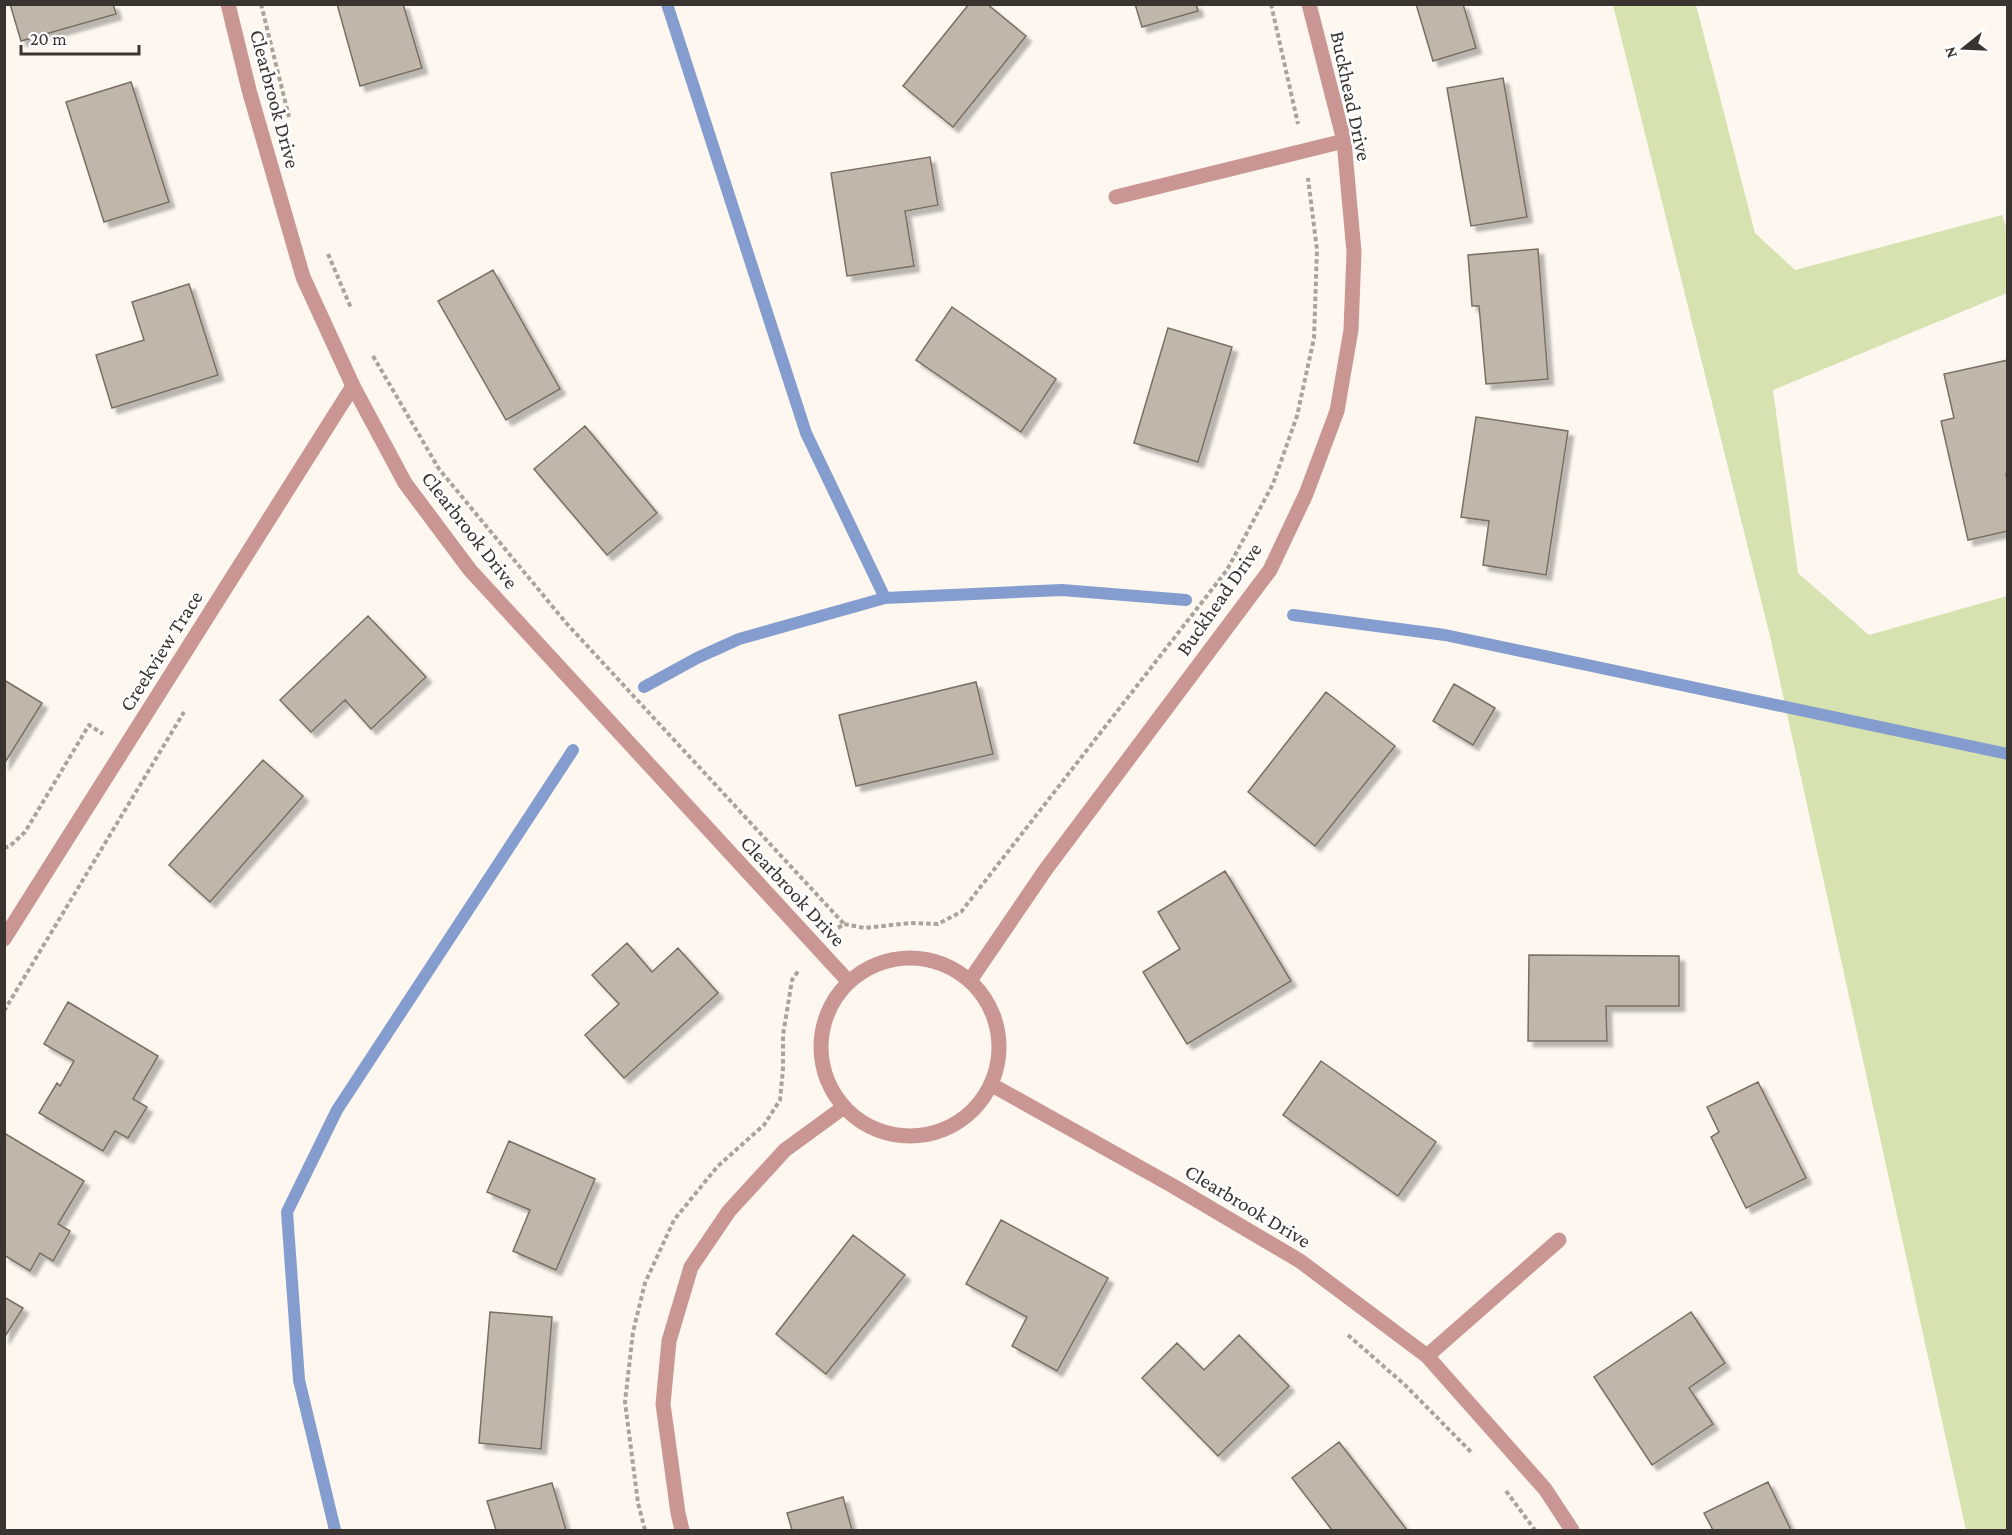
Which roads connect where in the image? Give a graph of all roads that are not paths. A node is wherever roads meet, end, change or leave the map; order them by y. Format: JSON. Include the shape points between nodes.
{"nodes":[{"id":1,"x":228,"y":4,"type":"edge"},
{"id":2,"x":1310,"y":4,"type":"edge"},
{"id":3,"x":1344,"y":141,"type":"junction"},
{"id":4,"x":1116,"y":197,"type":"dead end"},
{"id":5,"x":353,"y":386,"type":"junction"},
{"id":6,"x":5,"y":938,"type":"edge"},
{"id":7,"x":971,"y":979,"type":"junction"},
{"id":8,"x":848,"y":981,"type":"junction"},
{"id":9,"x":992,"y":1085,"type":"junction"},
{"id":10,"x":844,"y":1107,"type":"junction"},
{"id":11,"x":1559,"y":1240,"type":"dead end"},
{"id":12,"x":1427,"y":1356,"type":"junction"},
{"id":13,"x":682,"y":1530,"type":"edge"},
{"id":14,"x":1572,"y":1530,"type":"edge"}],
"edges":[{"from":1,"to":5,"type":"street","name":"Clearbrook Drive","via":[[303,276]]},
{"from":2,"to":3,"type":"street","name":"Buckhead Drive"},
{"from":3,"to":4,"type":"street"},
{"from":3,"to":7,"type":"street","name":"Buckhead Drive","via":[[1354,252],[1351,330],[1337,411],[1306,494],[1270,570],[1046,869]]},
{"from":5,"to":6,"type":"street","name":"Creekview Trace"},
{"from":5,"to":8,"type":"street","name":"Clearbrook Drive","via":[[405,483],[470,570]]},
{"from":7,"to":8,"type":"street","via":[[940,962],[917,957],[892,958],[869,966]]},
{"from":7,"to":9,"type":"street","via":[[995,1015],[1001,1051]]},
{"from":8,"to":10,"type":"street","via":[[823,1024],[821,1048],[825,1073]]},
{"from":9,"to":10,"type":"street","via":[[975,1110],[953,1127],[919,1137],[886,1133],[864,1124]]},
{"from":9,"to":12,"type":"street","name":"Clearbrook Drive","via":[[1300,1261]]},
{"from":10,"to":13,"type":"street","via":[[785,1150],[729,1211],[691,1267],[669,1341],[663,1404]]},
{"from":11,"to":12,"type":"street"},
{"from":12,"to":14,"type":"street","name":"Clearbrook Drive","via":[[1545,1489]]}]}
